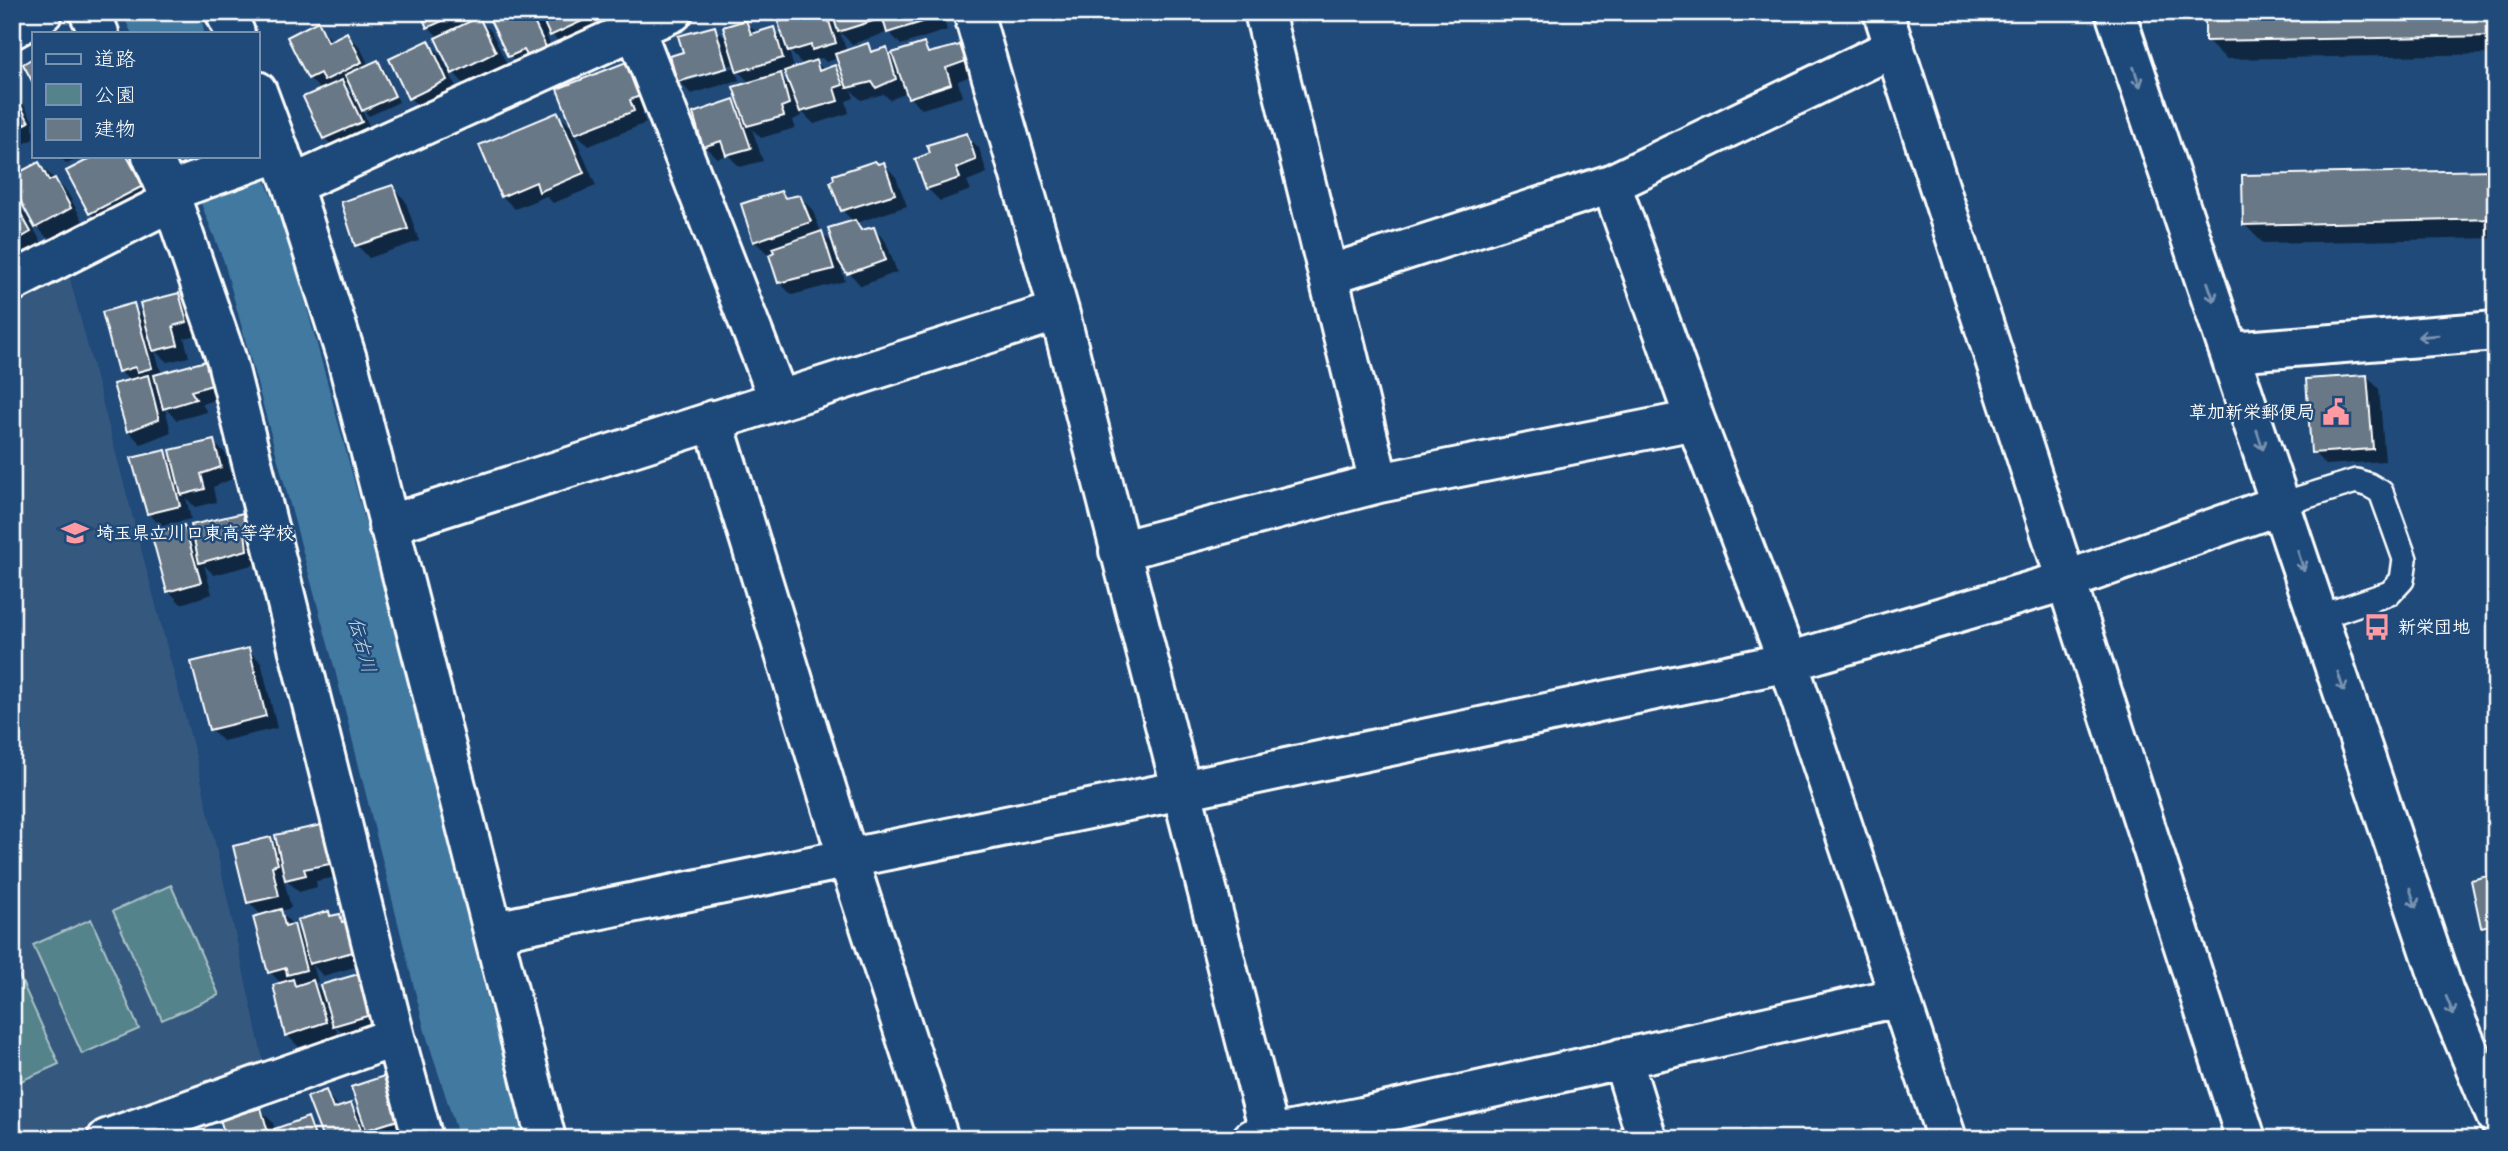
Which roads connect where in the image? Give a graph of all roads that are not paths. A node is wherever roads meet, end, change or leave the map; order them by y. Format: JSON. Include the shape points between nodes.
{"nodes":[{"id":1,"x":43,"y":12,"type":"edge"},
{"id":2,"x":89,"y":12,"type":"edge"},
{"id":3,"x":225,"y":12,"type":"edge"},
{"id":4,"x":673,"y":12,"type":"edge"},
{"id":5,"x":972,"y":12,"type":"edge"},
{"id":6,"x":1264,"y":12,"type":"edge"},
{"id":7,"x":2115,"y":12,"type":"edge"},
{"id":8,"x":12,"y":29,"type":"edge"},
{"id":9,"x":635,"y":29,"type":"junction"},
{"id":10,"x":1889,"y":30,"type":"edge"},
{"id":11,"x":99,"y":32,"type":"edge"},
{"id":12,"x":235,"y":32,"type":"edge"},
{"id":13,"x":259,"y":96,"type":"edge"},
{"id":14,"x":153,"y":158,"type":"edge"},
{"id":15,"x":286,"y":169,"type":"junction"},
{"id":16,"x":1611,"y":184,"type":"junction"},
{"id":17,"x":170,"y":196,"type":"junction"},
{"id":18,"x":1328,"y":275,"type":"junction"},
{"id":19,"x":12,"y":282,"type":"edge"},
{"id":20,"x":1059,"y":311,"type":"junction"},
{"id":21,"x":2496,"y":331,"type":"edge"},
{"id":22,"x":2231,"y":352,"type":"junction"},
{"id":23,"x":779,"y":400,"type":"junction"},
{"id":24,"x":1695,"y":420,"type":"junction"},
{"id":25,"x":713,"y":421,"type":"junction"},
{"id":26,"x":1379,"y":483,"type":"junction"},
{"id":27,"x":2282,"y":504,"type":"junction"},
{"id":28,"x":388,"y":525,"type":"junction"},
{"id":29,"x":1119,"y":551,"type":"junction"},
{"id":30,"x":2065,"y":580,"type":"junction"},
{"id":31,"x":2319,"y":617,"type":"junction"},
{"id":32,"x":1788,"y":662,"type":"junction"},
{"id":33,"x":1182,"y":790,"type":"junction"},
{"id":34,"x":848,"y":859,"type":"junction"},
{"id":35,"x":494,"y":931,"type":"junction"},
{"id":36,"x":1899,"y":997,"type":"junction"},
{"id":37,"x":395,"y":1037,"type":"junction"},
{"id":38,"x":1622,"y":1058,"type":"junction"},
{"id":39,"x":2496,"y":1116,"type":"edge"},
{"id":40,"x":169,"y":1128,"type":"edge"},
{"id":41,"x":1365,"y":1128,"type":"edge"},
{"id":42,"x":1261,"y":1137,"type":"edge"},
{"id":43,"x":107,"y":1139,"type":"edge"},
{"id":44,"x":423,"y":1139,"type":"edge"},
{"id":45,"x":546,"y":1139,"type":"edge"},
{"id":46,"x":939,"y":1139,"type":"edge"},
{"id":47,"x":1647,"y":1139,"type":"edge"},
{"id":48,"x":1947,"y":1139,"type":"edge"},
{"id":49,"x":2246,"y":1139,"type":"edge"}],
"edges":[{"from":1,"to":8,"type":"street"},
{"from":2,"to":11,"type":"street"},
{"from":3,"to":12,"type":"street"},
{"from":4,"to":9,"type":"street"},
{"from":5,"to":20,"type":"street"},
{"from":6,"to":18,"type":"street"},
{"from":7,"to":22,"type":"street","one_way":true},
{"from":9,"to":15,"type":"street"},
{"from":9,"to":23,"type":"street"},
{"from":10,"to":16,"type":"street"},
{"from":10,"to":30,"type":"street"},
{"from":13,"to":15,"type":"street"},
{"from":14,"to":17,"type":"street"},
{"from":15,"to":17,"type":"street"},
{"from":15,"to":28,"type":"street","via":[[347,359]]},
{"from":16,"to":18,"type":"street"},
{"from":16,"to":24,"type":"street"},
{"from":17,"to":19,"type":"street"},
{"from":17,"to":37,"type":"street","via":[[226,358]]},
{"from":18,"to":26,"type":"street"},
{"from":20,"to":23,"type":"street"},
{"from":20,"to":29,"type":"street"},
{"from":21,"to":22,"type":"street","one_way":true},
{"from":22,"to":27,"type":"street","one_way":true},
{"from":23,"to":25,"type":"street"},
{"from":24,"to":26,"type":"street"},
{"from":24,"to":32,"type":"street"},
{"from":25,"to":28,"type":"street"},
{"from":25,"to":34,"type":"street"},
{"from":26,"to":29,"type":"street"},
{"from":27,"to":30,"type":"street"},
{"from":27,"to":31,"type":"street","one_way":true},
{"from":27,"to":31,"type":"lane","via":[[2356,481],[2369,485],[2381,492],[2404,559],[2402,580],[2390,593]]},
{"from":28,"to":35,"type":"street"},
{"from":29,"to":33,"type":"street"},
{"from":30,"to":32,"type":"street"},
{"from":30,"to":49,"type":"street"},
{"from":31,"to":39,"type":"street","one_way":true,"via":[[2444,992]]},
{"from":32,"to":33,"type":"street"},
{"from":32,"to":36,"type":"street"},
{"from":33,"to":34,"type":"street"},
{"from":33,"to":42,"type":"street"},
{"from":34,"to":35,"type":"street"},
{"from":34,"to":46,"type":"street"},
{"from":35,"to":45,"type":"street"},
{"from":36,"to":38,"type":"street"},
{"from":36,"to":48,"type":"street"},
{"from":37,"to":40,"type":"street"},
{"from":37,"to":44,"type":"street"},
{"from":38,"to":41,"type":"street"},
{"from":38,"to":47,"type":"street"},
{"from":40,"to":43,"type":"street"},
{"from":41,"to":42,"type":"street"}]}
